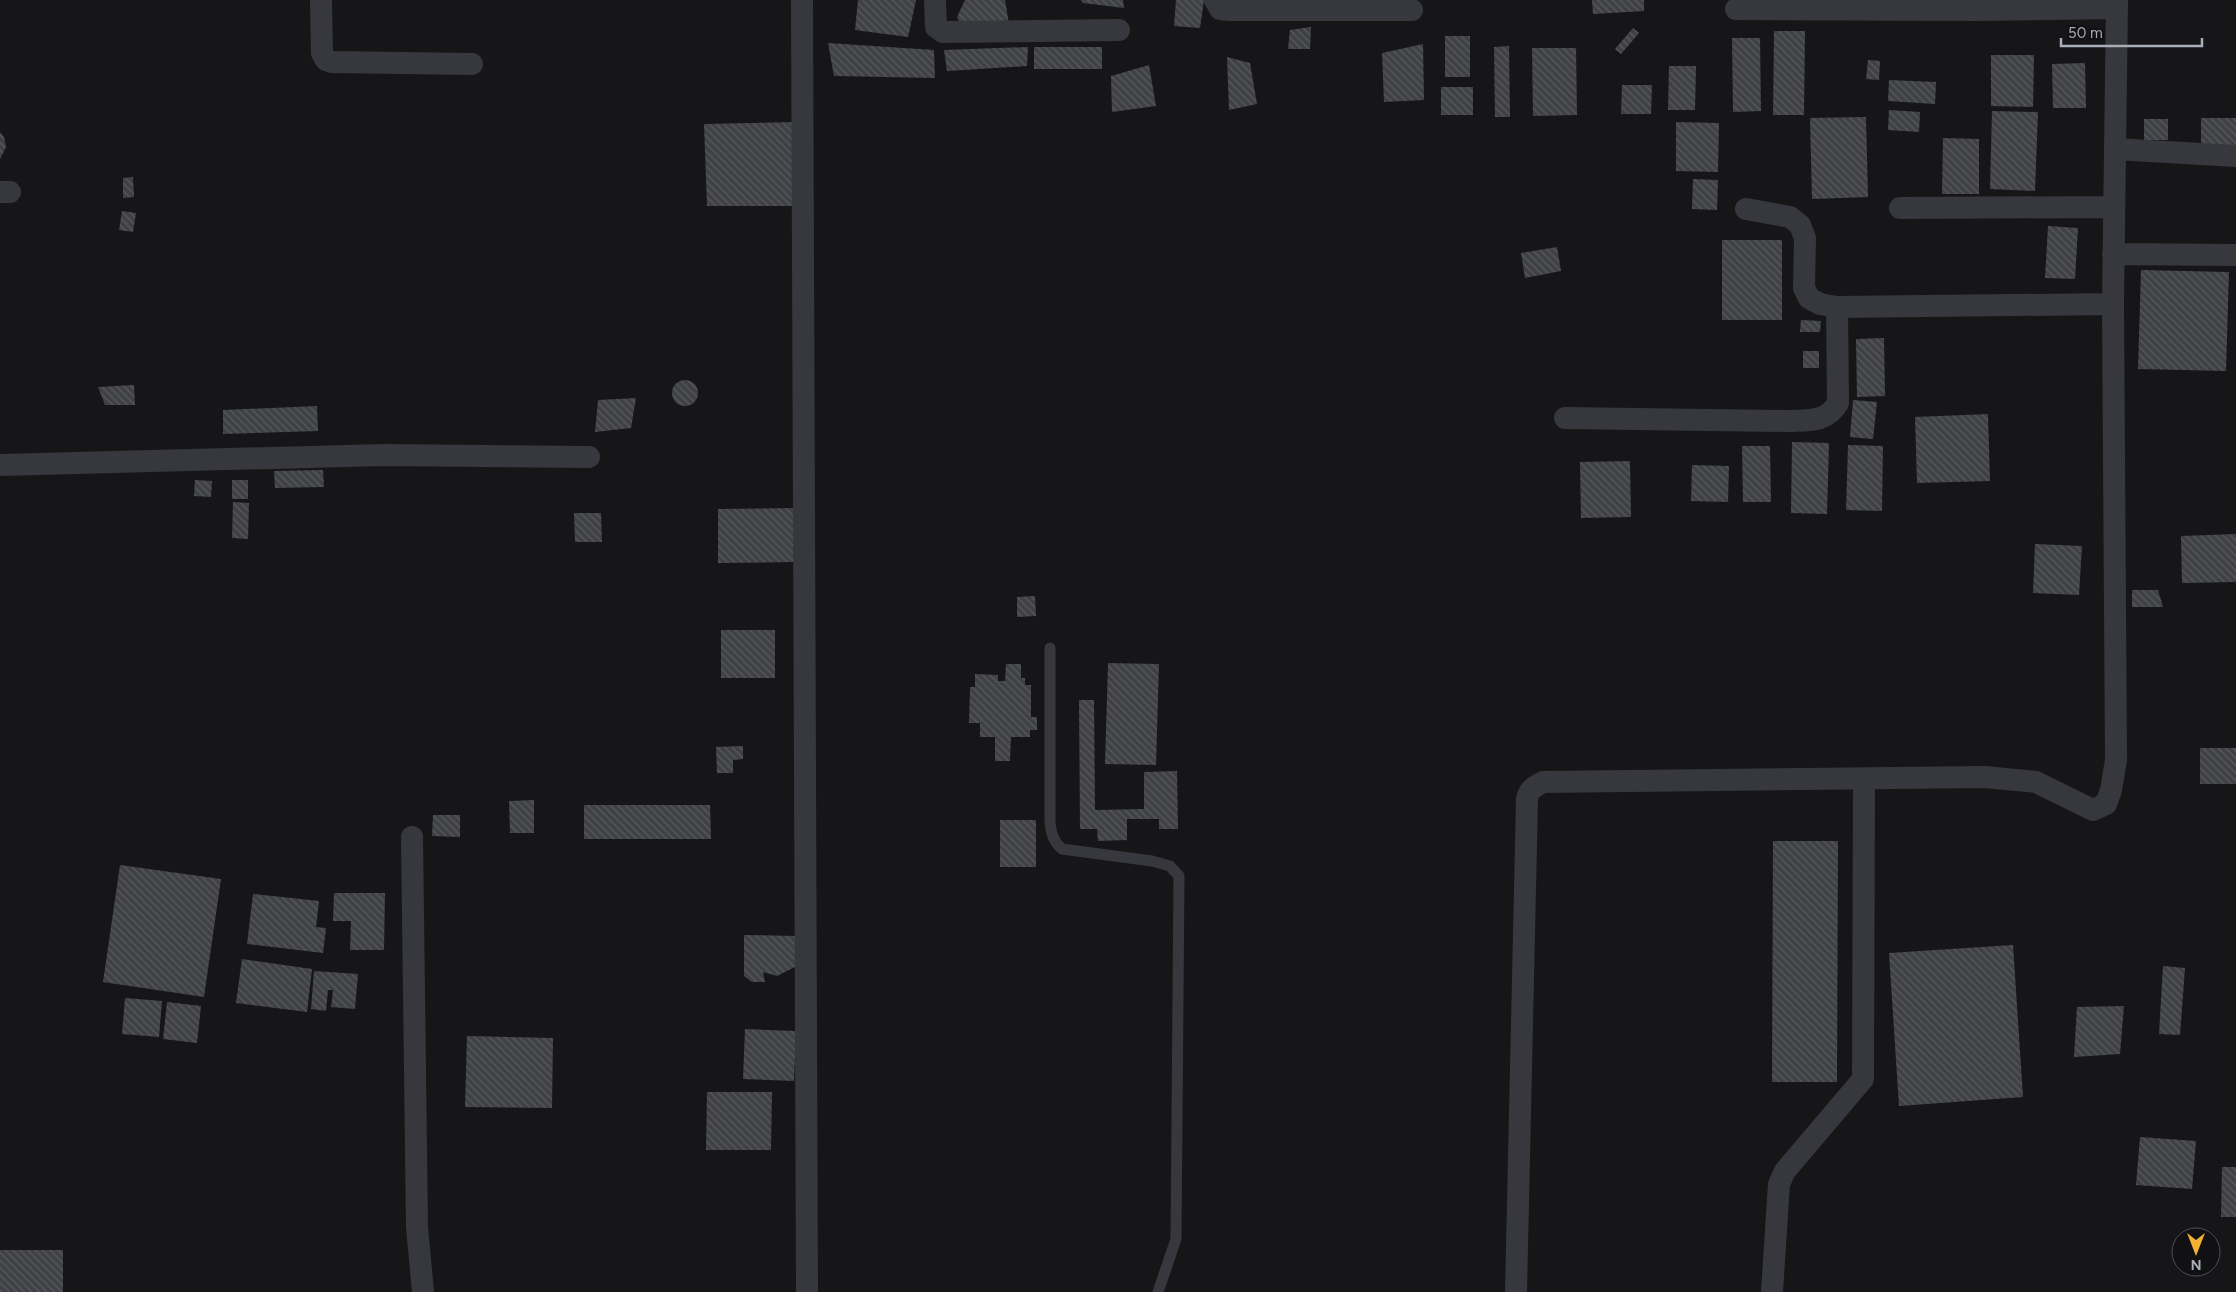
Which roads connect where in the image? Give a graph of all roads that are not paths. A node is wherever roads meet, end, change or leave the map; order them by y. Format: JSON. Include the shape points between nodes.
{"nodes":[{"id":1,"x":321,"y":0,"type":"edge"},
{"id":2,"x":802,"y":0,"type":"edge"},
{"id":3,"x":935,"y":0,"type":"edge"},
{"id":4,"x":1215,"y":0,"type":"edge"},
{"id":5,"x":2117,"y":4,"type":"edge"},
{"id":6,"x":1736,"y":9,"type":"dead end"},
{"id":7,"x":1412,"y":10,"type":"dead end"},
{"id":8,"x":1119,"y":30,"type":"dead end"},
{"id":9,"x":472,"y":64,"type":"dead end"},
{"id":10,"x":2115,"y":149,"type":"junction"},
{"id":11,"x":2236,"y":156,"type":"edge"},
{"id":12,"x":2114,"y":207,"type":"junction"},
{"id":13,"x":1900,"y":208,"type":"dead end"},
{"id":14,"x":1746,"y":209,"type":"dead end"},
{"id":15,"x":2113,"y":254,"type":"junction"},
{"id":16,"x":2236,"y":255,"type":"edge"},
{"id":17,"x":2113,"y":304,"type":"junction"},
{"id":18,"x":1836,"y":307,"type":"junction"},
{"id":19,"x":1565,"y":418,"type":"dead end"},
{"id":20,"x":589,"y":457,"type":"dead end"},
{"id":21,"x":0,"y":465,"type":"edge"},
{"id":22,"x":1050,"y":648,"type":"dead end"},
{"id":23,"x":1864,"y":779,"type":"junction"},
{"id":24,"x":412,"y":837,"type":"dead end"},
{"id":25,"x":423,"y":1292,"type":"edge"},
{"id":26,"x":807,"y":1292,"type":"edge"},
{"id":27,"x":1158,"y":1292,"type":"edge"},
{"id":28,"x":1516,"y":1292,"type":"edge"},
{"id":29,"x":1772,"y":1292,"type":"edge"}],
"edges":[{"from":1,"to":9,"type":"street","via":[[322,53],[326,60]]},
{"from":2,"to":26,"type":"street"},
{"from":3,"to":8,"type":"street","via":[[936,27],[942,32]]},
{"from":4,"to":7,"type":"street","via":[[1220,8],[1229,10]]},
{"from":5,"to":6,"type":"street","via":[[1977,10]]},
{"from":5,"to":10,"type":"street"},
{"from":10,"to":11,"type":"street"},
{"from":10,"to":12,"type":"street"},
{"from":12,"to":13,"type":"street"},
{"from":12,"to":15,"type":"street"},
{"from":14,"to":18,"type":"street","via":[[1790,217],[1800,225],[1805,238],[1804,288],[1809,298]]},
{"from":15,"to":16,"type":"street"},
{"from":15,"to":17,"type":"street"},
{"from":17,"to":18,"type":"street"},
{"from":17,"to":23,"type":"street","via":[[2116,760],[2106,804],[2094,810],[2036,782],[1985,777]]},
{"from":18,"to":19,"type":"street","via":[[1838,403],[1832,413],[1817,419],[1789,421]]},
{"from":20,"to":21,"type":"street","via":[[384,456]]},
{"from":22,"to":27,"type":"lane","via":[[1050,822],[1055,843],[1062,849],[1152,861],[1170,866],[1179,876],[1176,1239]]},
{"from":23,"to":28,"type":"street","via":[[1543,782],[1529,791]]},
{"from":23,"to":29,"type":"street","via":[[1863,1079],[1785,1171],[1779,1184]]},
{"from":24,"to":25,"type":"street","via":[[417,1227]]}]}
